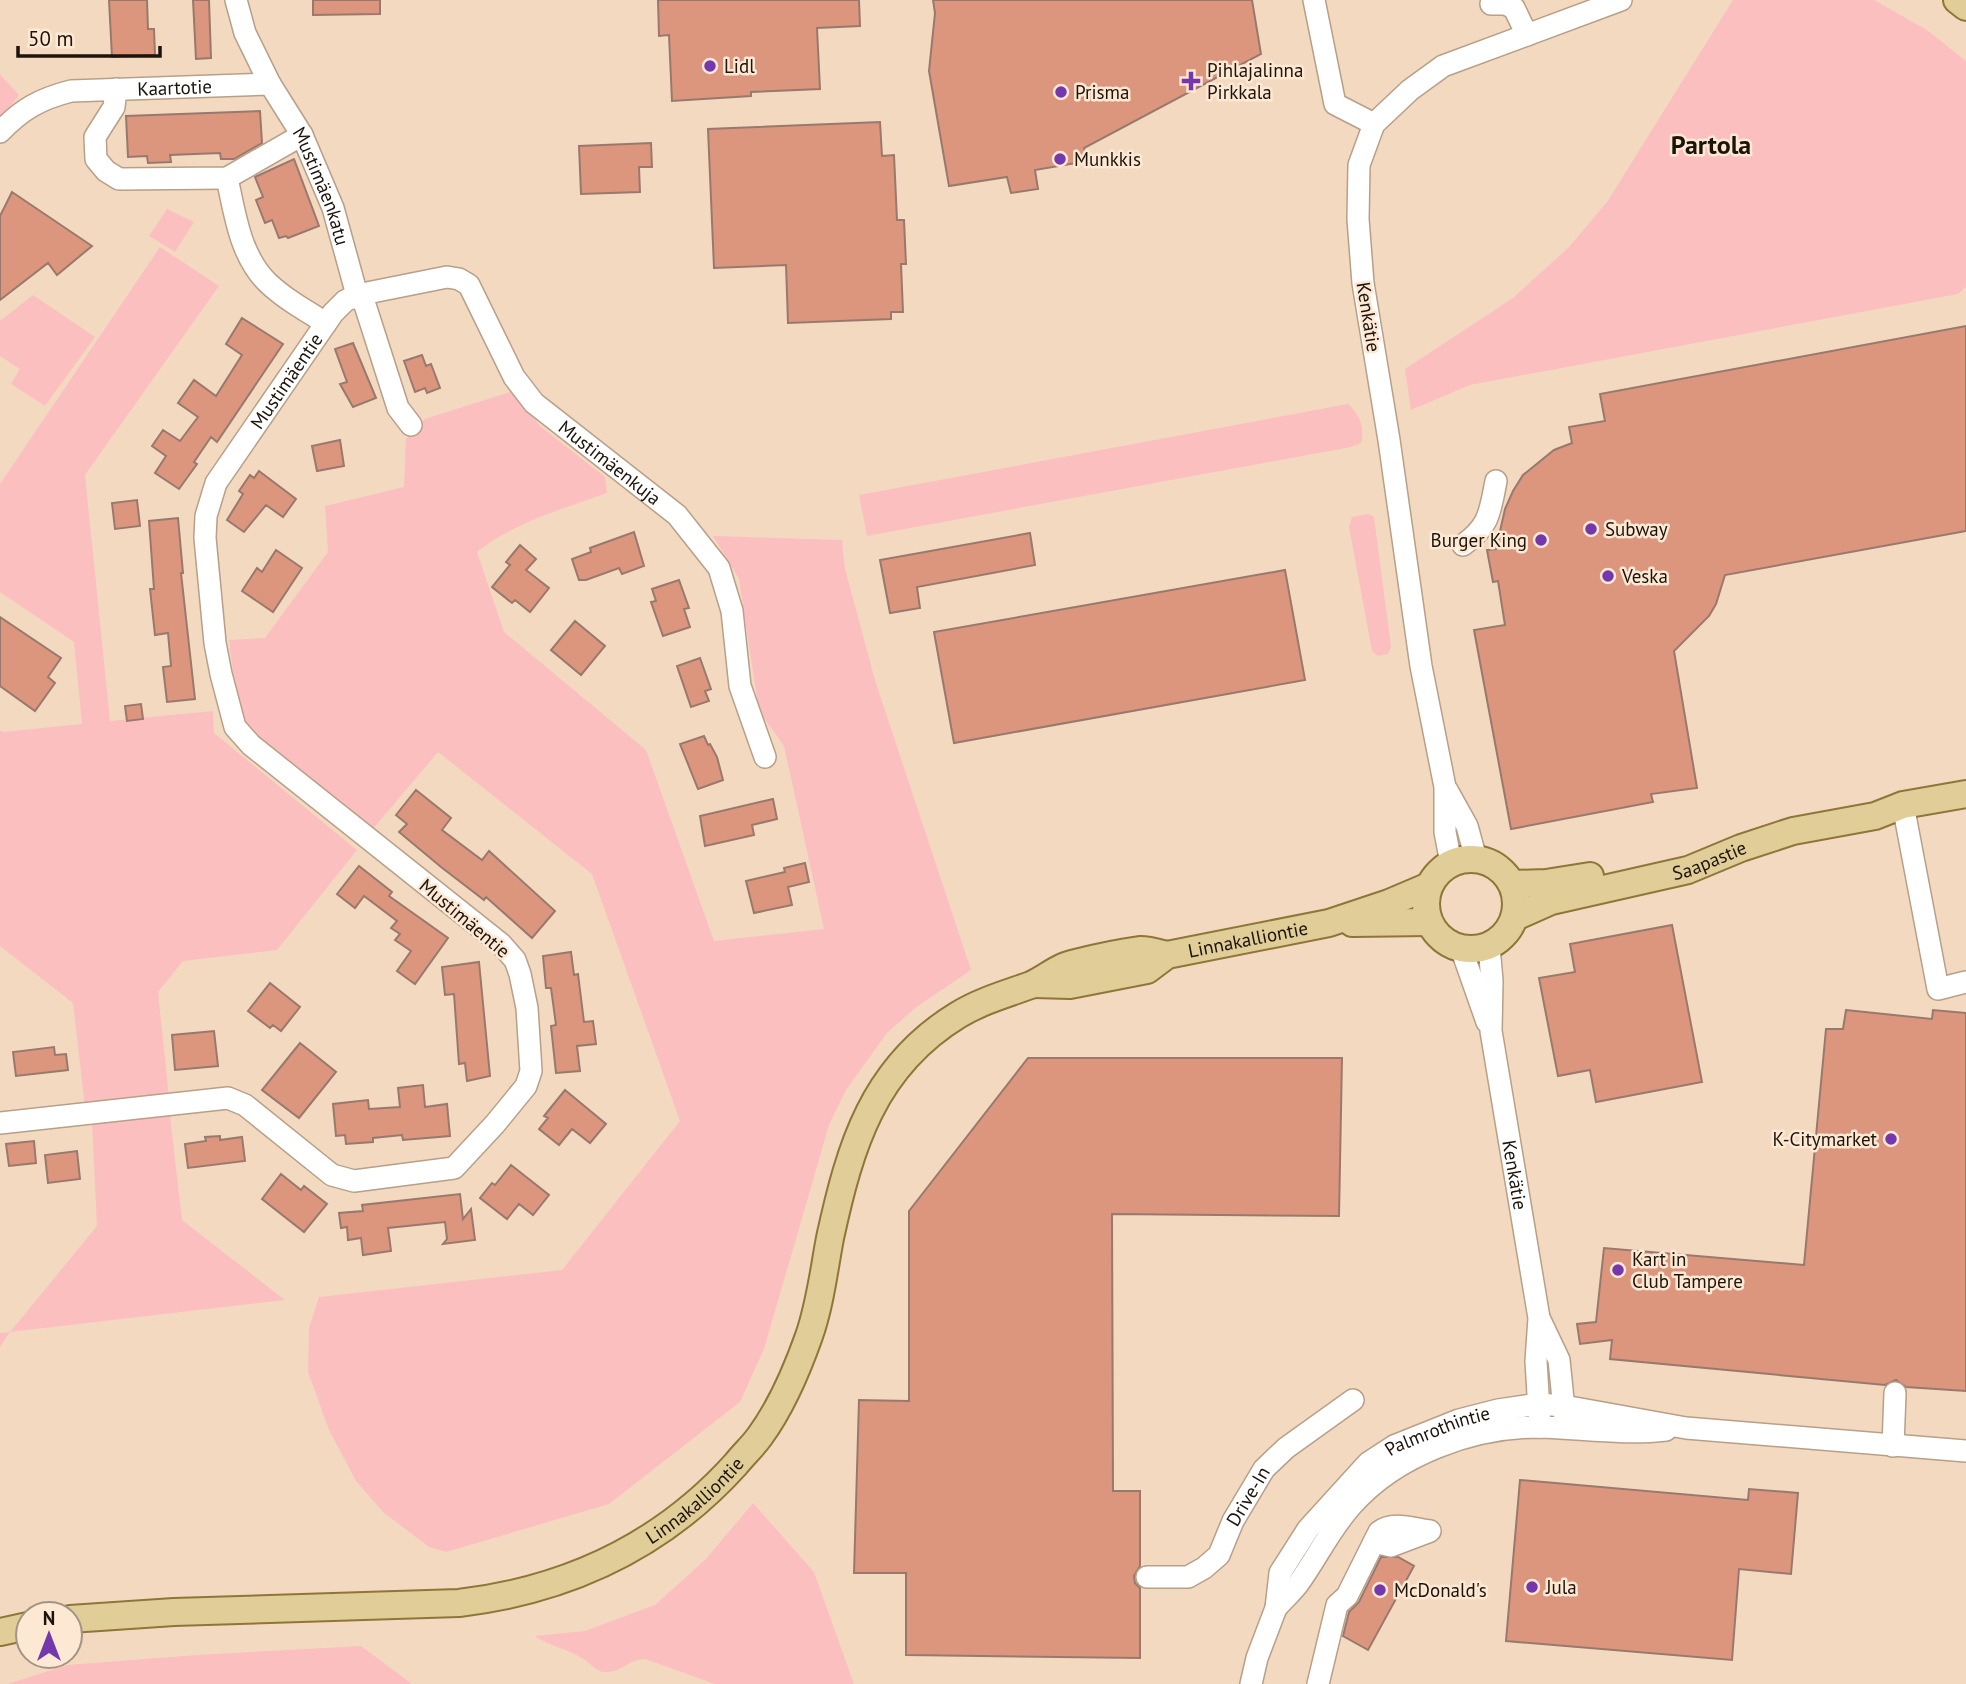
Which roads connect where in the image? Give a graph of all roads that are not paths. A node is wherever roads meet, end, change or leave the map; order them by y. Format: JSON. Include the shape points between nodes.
{"nodes":[{"id":1,"x":236,"y":0,"type":"edge"},
{"id":2,"x":1314,"y":0,"type":"edge"},
{"id":3,"x":1621,"y":0,"type":"edge"},
{"id":4,"x":1957,"y":0,"type":"edge"},
{"id":5,"x":1491,"y":4,"type":"dead end"},
{"id":6,"x":1966,"y":7,"type":"edge"},
{"id":7,"x":1527,"y":35,"type":"junction"},
{"id":8,"x":270,"y":84,"type":"junction"},
{"id":9,"x":116,"y":89,"type":"junction"},
{"id":10,"x":1374,"y":124,"type":"junction"},
{"id":11,"x":0,"y":132,"type":"edge"},
{"id":12,"x":302,"y":135,"type":"junction"},
{"id":13,"x":227,"y":178,"type":"junction"},
{"id":14,"x":357,"y":295,"type":"junction"},
{"id":15,"x":326,"y":323,"type":"junction"},
{"id":16,"x":411,"y":425,"type":"dead end"},
{"id":17,"x":1496,"y":481,"type":"dead end"},
{"id":18,"x":1463,"y":545,"type":"dead end"},
{"id":19,"x":765,"y":757,"type":"dead end"},
{"id":20,"x":1966,"y":794,"type":"edge"},
{"id":21,"x":1903,"y":806,"type":"junction"},
{"id":22,"x":1464,"y":861,"type":"junction"},
{"id":23,"x":1512,"y":884,"type":"junction"},
{"id":24,"x":1429,"y":887,"type":"junction"},
{"id":25,"x":1514,"y":917,"type":"junction"},
{"id":26,"x":1429,"y":922,"type":"junction"},
{"id":27,"x":1329,"y":923,"type":"junction"},
{"id":28,"x":1489,"y":946,"type":"junction"},
{"id":29,"x":1461,"y":948,"type":"junction"},
{"id":30,"x":1966,"y":982,"type":"edge"},
{"id":31,"x":1491,"y":1031,"type":"junction"},
{"id":32,"x":0,"y":1123,"type":"edge"},
{"id":33,"x":1539,"y":1318,"type":"junction"},
{"id":34,"x":1895,"y":1392,"type":"dead end"},
{"id":35,"x":1353,"y":1400,"type":"dead end"},
{"id":36,"x":1539,"y":1404,"type":"junction"},
{"id":37,"x":1564,"y":1406,"type":"junction"},
{"id":38,"x":1540,"y":1427,"type":"junction"},
{"id":39,"x":1686,"y":1428,"type":"junction"},
{"id":40,"x":1565,"y":1429,"type":"junction"},
{"id":41,"x":1892,"y":1446,"type":"junction"},
{"id":42,"x":1966,"y":1451,"type":"edge"},
{"id":43,"x":1430,"y":1531,"type":"dead end"},
{"id":44,"x":1147,"y":1577,"type":"dead end"},
{"id":45,"x":1276,"y":1608,"type":"junction"},
{"id":46,"x":84,"y":1618,"type":"edge"},
{"id":47,"x":1251,"y":1684,"type":"edge"},
{"id":48,"x":1318,"y":1684,"type":"edge"}],
"edges":[{"from":1,"to":8,"type":"street","via":[[245,33]]},
{"from":2,"to":10,"type":"street","via":[[1335,104]]},
{"from":3,"to":7,"type":"street","name":"Kenkätie"},
{"from":4,"to":6,"type":"main road"},
{"from":5,"to":7,"type":"street","via":[[1514,8]]},
{"from":7,"to":10,"type":"street","name":"Kenkätie","via":[[1443,66]]},
{"from":8,"to":9,"type":"street","name":"Kaartotie"},
{"from":8,"to":12,"type":"street","name":"Mustimäenkatu"},
{"from":9,"to":11,"type":"street","name":"Kaartotie","via":[[50,97],[19,112]]},
{"from":9,"to":13,"type":"street","via":[[114,107],[95,137],[96,159],[106,171],[119,179]]},
{"from":10,"to":22,"type":"street","name":"Kenkätie","via":[[1359,165],[1363,283],[1421,666],[1445,787],[1467,826]]},
{"from":12,"to":13,"type":"street"},
{"from":12,"to":14,"type":"street","name":"Mustimäenkatu","via":[[333,208]]},
{"from":13,"to":15,"type":"street","via":[[248,256],[266,282]]},
{"from":14,"to":15,"type":"street","name":"Mustimäentie","via":[[345,301]]},
{"from":14,"to":16,"type":"street","name":"Mustimäenkatu","via":[[365,305],[398,408]]},
{"from":14,"to":19,"type":"street","name":"Mustimäenkuja","via":[[447,277],[469,285],[514,377],[534,403],[677,515],[719,568],[726,584],[740,686]]},
{"from":15,"to":32,"type":"street","name":"Mustimäentie","via":[[216,483],[206,516],[215,643],[228,702],[235,727],[251,745],[501,944],[515,961],[527,1008],[528,1081],[454,1168],[354,1181],[332,1175],[245,1105],[228,1098]]},
{"from":17,"to":18,"type":"street","via":[[1489,515],[1479,534]]},
{"from":20,"to":21,"type":"main road","name":"Saapastie"},
{"from":21,"to":23,"type":"main road","name":"Saapastie","via":[[1868,801],[1811,811],[1745,828],[1657,863],[1546,883]]},
{"from":21,"to":25,"type":"main road","name":"Saapastie","via":[[1771,838],[1688,870],[1551,901]]},
{"from":21,"to":30,"type":"street","via":[[1938,989]]},
{"from":22,"to":23,"type":"main road","via":[[1493,864]]},
{"from":22,"to":24,"type":"main road","via":[[1439,871]]},
{"from":23,"to":25,"type":"main road"},
{"from":24,"to":26,"type":"main road"},
{"from":24,"to":27,"type":"main road","name":"Linnakalliontie"},
{"from":25,"to":28,"type":"main road"},
{"from":26,"to":27,"type":"main road","name":"Linnakalliontie"},
{"from":26,"to":29,"type":"main road","via":[[1449,944]]},
{"from":27,"to":46,"type":"main road","name":"Linnakalliontie","via":[[1167,955],[1147,970],[1070,985],[1033,984],[958,1015],[916,1047],[863,1120],[834,1219],[810,1334],[791,1383],[761,1436],[715,1487],[633,1549],[567,1579],[500,1598]]},
{"from":28,"to":29,"type":"main road"},
{"from":28,"to":31,"type":"street","name":"Kenkätie"},
{"from":29,"to":31,"type":"street","name":"Kenkätie"},
{"from":31,"to":33,"type":"street","name":"Kenkätie"},
{"from":33,"to":36,"type":"street","name":"Kenkätie"},
{"from":33,"to":37,"type":"street","name":"Kenkätie","via":[[1559,1360]]},
{"from":34,"to":41,"type":"street"},
{"from":35,"to":44,"type":"street","name":"Drive-In","via":[[1286,1447],[1264,1469],[1219,1555],[1205,1568],[1188,1577]]},
{"from":36,"to":37,"type":"street","name":"Palmrothintie"},
{"from":36,"to":38,"type":"street","name":"Kenkätie"},
{"from":36,"to":45,"type":"street","name":"Palmrothintie","via":[[1459,1420],[1394,1446],[1368,1463],[1308,1529],[1280,1573]]},
{"from":37,"to":39,"type":"street","name":"Palmrothintie"},
{"from":37,"to":40,"type":"street","name":"Kenkätie"},
{"from":38,"to":40,"type":"street","name":"Palmrothintie"},
{"from":38,"to":45,"type":"street","name":"Palmrothintie","via":[[1458,1441],[1402,1464],[1380,1479],[1345,1512],[1298,1584]]},
{"from":39,"to":40,"type":"street","name":"Palmrothintie","via":[[1641,1433]]},
{"from":39,"to":41,"type":"street","name":"Palmrothintie"},
{"from":41,"to":42,"type":"street","name":"Palmrothintie"},
{"from":43,"to":48,"type":"street","via":[[1394,1526],[1378,1532],[1338,1605]]},
{"from":45,"to":47,"type":"street","name":"Palmrothintie"}]}
